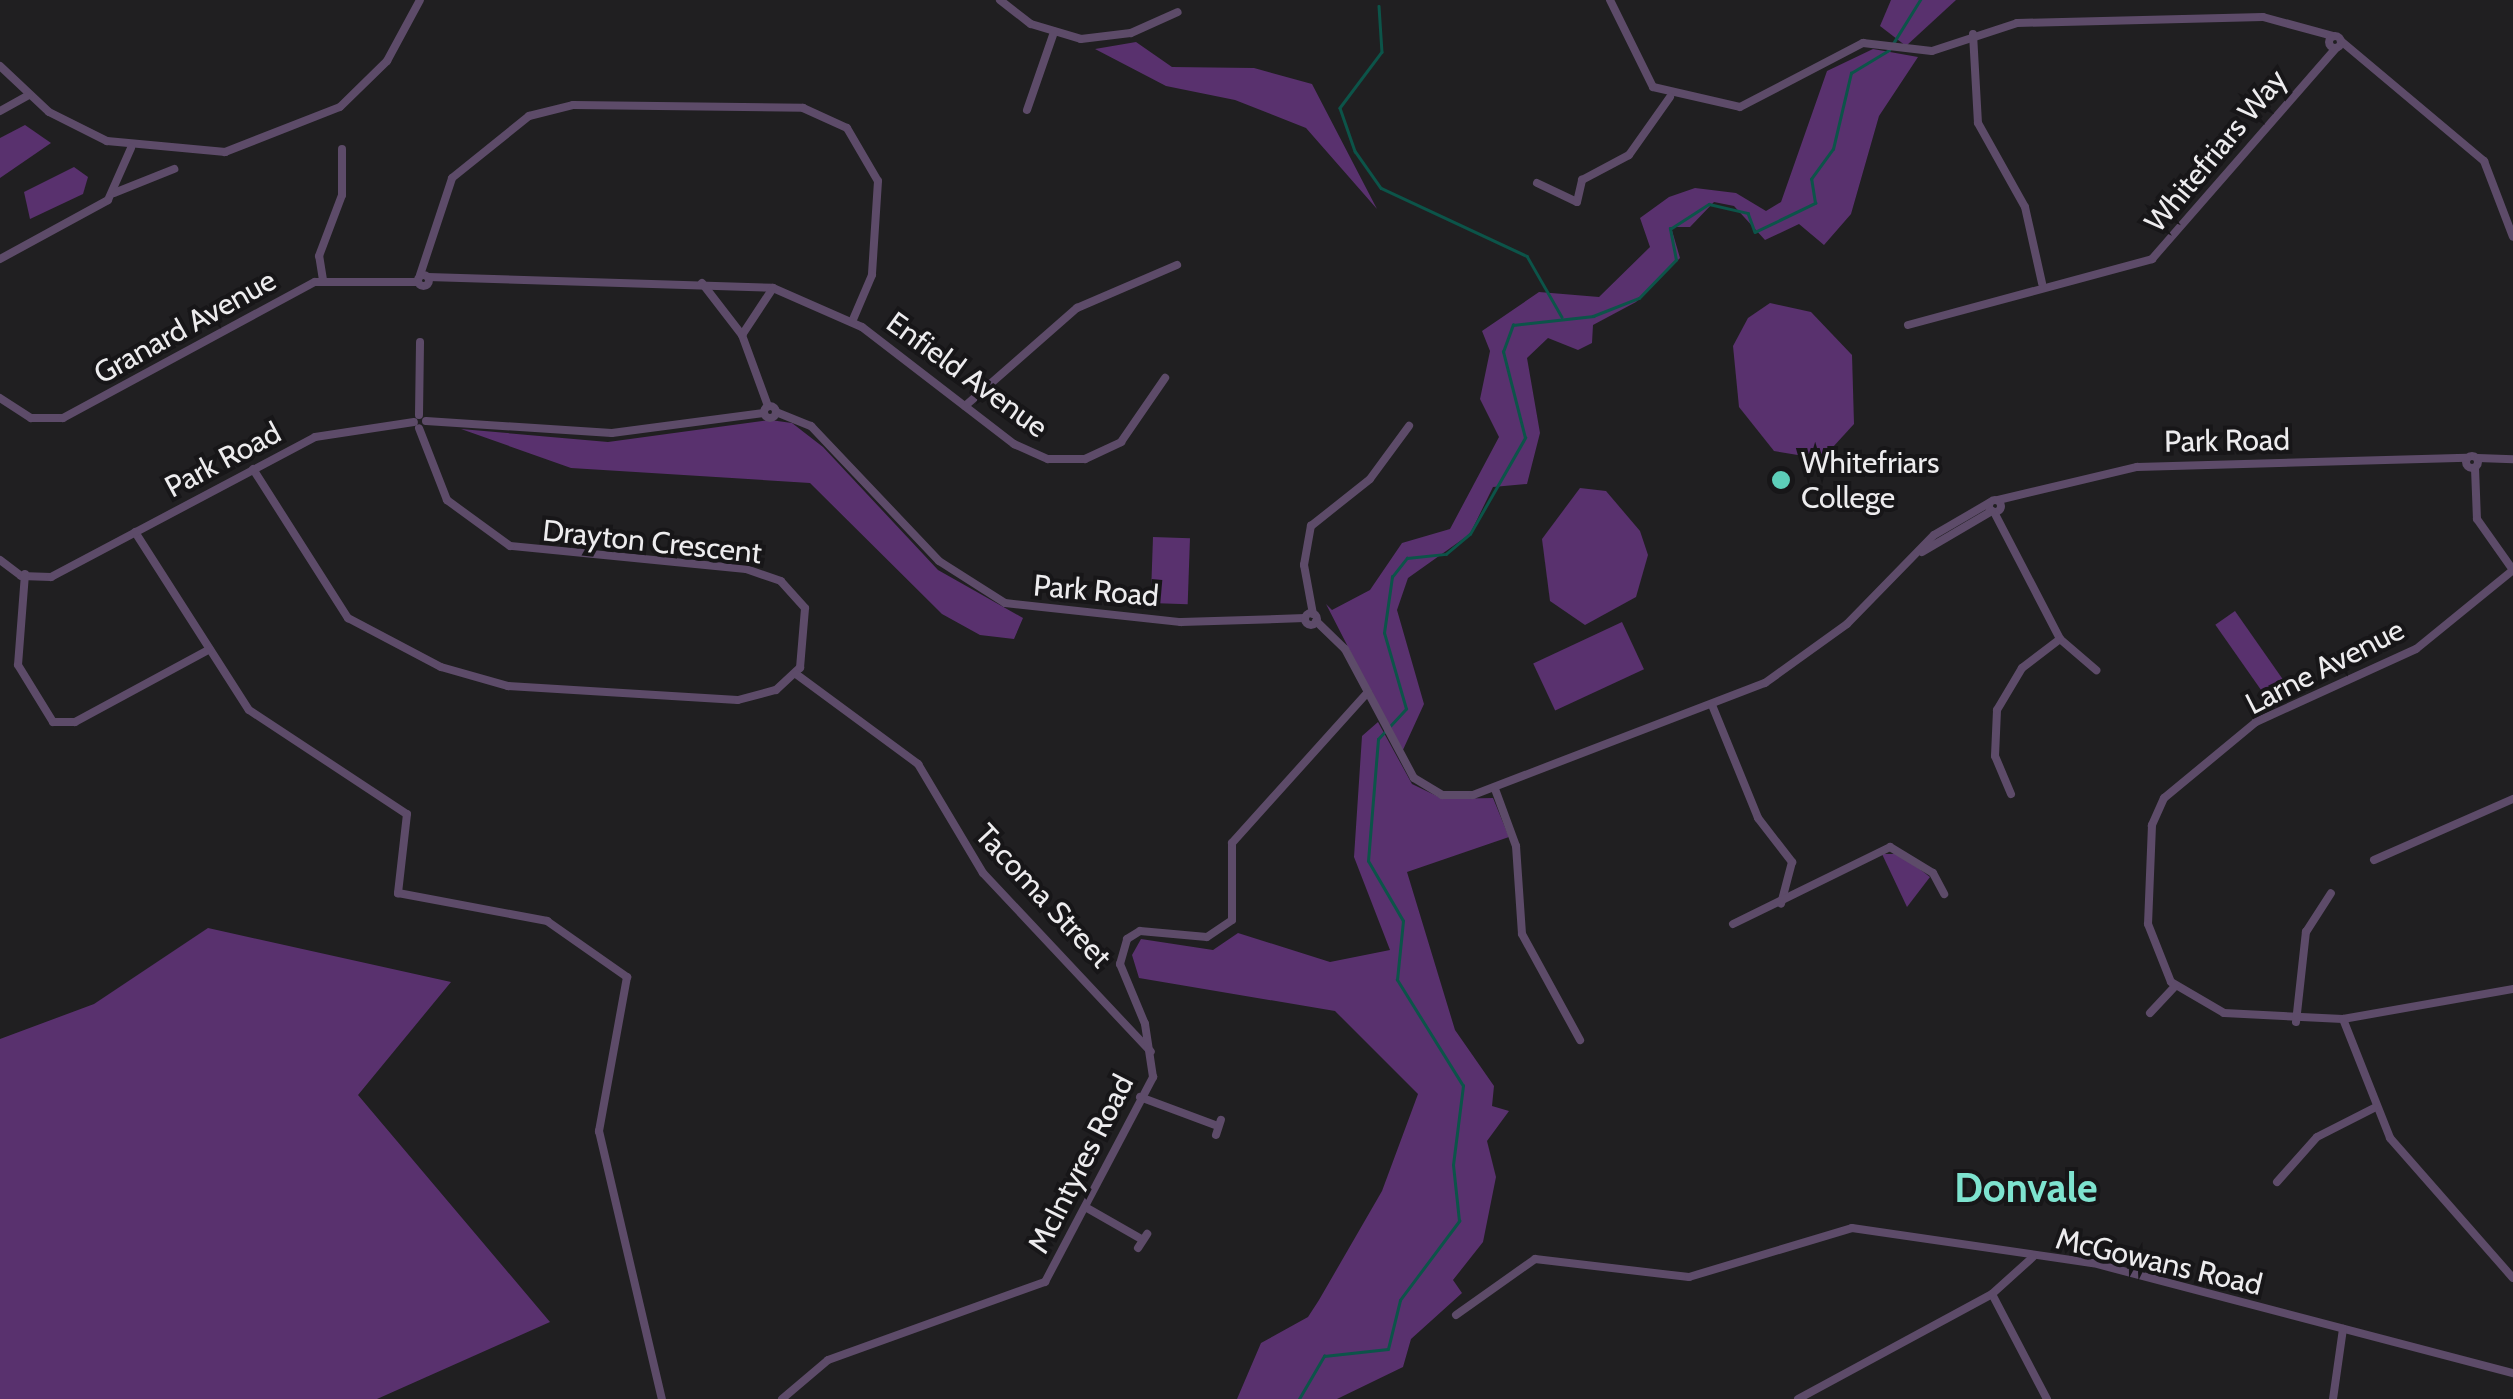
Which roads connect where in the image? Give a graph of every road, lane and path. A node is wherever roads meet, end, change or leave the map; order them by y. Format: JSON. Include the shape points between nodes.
{"nodes":[{"id":1,"x":420,"y":0,"type":"edge"},
{"id":2,"x":1000,"y":0,"type":"edge"},
{"id":3,"x":1610,"y":0,"type":"edge"},
{"id":4,"x":1178,"y":12,"type":"dead end"},
{"id":5,"x":1054,"y":32,"type":"junction"},
{"id":6,"x":1973,"y":34,"type":"junction"},
{"id":7,"x":2334,"y":43,"type":"junction"},
{"id":8,"x":0,"y":66,"type":"edge"},
{"id":9,"x":29,"y":96,"type":"junction"},
{"id":10,"x":1670,"y":97,"type":"junction"},
{"id":11,"x":0,"y":110,"type":"edge"},
{"id":12,"x":1027,"y":110,"type":"dead end"},
{"id":13,"x":131,"y":148,"type":"junction"},
{"id":14,"x":342,"y":149,"type":"dead end"},
{"id":15,"x":174,"y":169,"type":"dead end"},
{"id":16,"x":1537,"y":184,"type":"dead end"},
{"id":17,"x":114,"y":193,"type":"junction"},
{"id":18,"x":2513,"y":236,"type":"edge"},
{"id":19,"x":0,"y":260,"type":"edge"},
{"id":20,"x":1177,"y":265,"type":"dead end"},
{"id":21,"x":423,"y":278,"type":"junction"},
{"id":22,"x":323,"y":280,"type":"junction"},
{"id":23,"x":706,"y":283,"type":"junction"},
{"id":24,"x":2042,"y":283,"type":"junction"},
{"id":25,"x":773,"y":288,"type":"junction"},
{"id":26,"x":852,"y":322,"type":"junction"},
{"id":27,"x":1908,"y":325,"type":"dead end"},
{"id":28,"x":742,"y":336,"type":"junction"},
{"id":29,"x":420,"y":342,"type":"dead end"},
{"id":30,"x":1165,"y":378,"type":"dead end"},
{"id":31,"x":0,"y":398,"type":"edge"},
{"id":32,"x":965,"y":406,"type":"junction"},
{"id":33,"x":769,"y":410,"type":"junction"},
{"id":34,"x":420,"y":421,"type":"junction"},
{"id":35,"x":1409,"y":426,"type":"dead end"},
{"id":36,"x":2513,"y":459,"type":"edge"},
{"id":37,"x":2472,"y":463,"type":"junction"},
{"id":38,"x":253,"y":469,"type":"junction"},
{"id":39,"x":1996,"y":507,"type":"junction"},
{"id":40,"x":135,"y":532,"type":"junction"},
{"id":41,"x":3,"y":562,"type":"edge"},
{"id":42,"x":2513,"y":570,"type":"edge"},
{"id":43,"x":25,"y":575,"type":"junction"},
{"id":44,"x":1311,"y":618,"type":"junction"},
{"id":45,"x":2060,"y":639,"type":"junction"},
{"id":46,"x":210,"y":649,"type":"junction"},
{"id":47,"x":2096,"y":670,"type":"dead end"},
{"id":48,"x":796,"y":674,"type":"junction"},
{"id":49,"x":1368,"y":692,"type":"junction"},
{"id":50,"x":1712,"y":704,"type":"junction"},
{"id":51,"x":1494,"y":789,"type":"junction"},
{"id":52,"x":2011,"y":794,"type":"dead end"},
{"id":53,"x":2513,"y":799,"type":"edge"},
{"id":54,"x":2374,"y":860,"type":"dead end"},
{"id":55,"x":2331,"y":893,"type":"dead end"},
{"id":56,"x":1944,"y":894,"type":"dead end"},
{"id":57,"x":1781,"y":904,"type":"junction"},
{"id":58,"x":1733,"y":924,"type":"dead end"},
{"id":59,"x":2175,"y":986,"type":"junction"},
{"id":60,"x":2513,"y":989,"type":"edge"},
{"id":61,"x":2150,"y":1013,"type":"dead end"},
{"id":62,"x":2343,"y":1019,"type":"junction"},
{"id":63,"x":2296,"y":1022,"type":"junction"},
{"id":64,"x":1145,"y":1024,"type":"junction"},
{"id":65,"x":1132,"y":1027,"type":"junction"},
{"id":66,"x":1580,"y":1040,"type":"dead end"},
{"id":67,"x":1154,"y":1057,"type":"junction"},
{"id":68,"x":1140,"y":1097,"type":"junction"},
{"id":69,"x":2374,"y":1108,"type":"junction"},
{"id":70,"x":1218,"y":1127,"type":"dead end"},
{"id":71,"x":2277,"y":1182,"type":"dead end"},
{"id":72,"x":1088,"y":1208,"type":"junction"},
{"id":73,"x":1143,"y":1241,"type":"dead end"},
{"id":74,"x":2034,"y":1257,"type":"junction"},
{"id":75,"x":2513,"y":1278,"type":"edge"},
{"id":76,"x":1992,"y":1294,"type":"junction"},
{"id":77,"x":1456,"y":1314,"type":"dead end"},
{"id":78,"x":2343,"y":1329,"type":"junction"},
{"id":79,"x":2513,"y":1374,"type":"edge"},
{"id":80,"x":662,"y":1399,"type":"edge"},
{"id":81,"x":782,"y":1399,"type":"edge"},
{"id":82,"x":1798,"y":1399,"type":"edge"},
{"id":83,"x":2047,"y":1399,"type":"edge"},
{"id":84,"x":2333,"y":1399,"type":"edge"}],
"edges":[{"from":1,"to":13,"type":"street","via":[[371,79],[304,127],[225,152]]},
{"from":2,"to":5,"type":"street"},
{"from":3,"to":10,"type":"street","via":[[1642,74]]},
{"from":4,"to":5,"type":"street","via":[[1112,38]]},
{"from":5,"to":12,"type":"street"},
{"from":6,"to":7,"type":"street","via":[[2086,18],[2263,16]]},
{"from":6,"to":10,"type":"street","via":[[1932,51],[1877,42],[1845,49],[1750,106]]},
{"from":6,"to":24,"type":"street","via":[[1978,122],[2025,207]]},
{"from":7,"to":18,"type":"street","via":[[2356,52],[2484,161]]},
{"from":7,"to":24,"type":"street","name":"Whitefriars Way","via":[[2160,253]]},
{"from":8,"to":9,"type":"street"},
{"from":9,"to":11,"type":"street"},
{"from":9,"to":13,"type":"street","via":[[72,126]]},
{"from":10,"to":16,"type":"street","via":[[1629,156],[1582,180],[1578,202]]},
{"from":13,"to":17,"type":"street"},
{"from":14,"to":22,"type":"street","via":[[342,195],[319,256]]},
{"from":15,"to":17,"type":"street"},
{"from":17,"to":19,"type":"street"},
{"from":20,"to":32,"type":"street","via":[[1076,308]]},
{"from":21,"to":22,"type":"street","name":"Granard Avenue"},
{"from":21,"to":23,"type":"street","name":"Enfield Avenue"},
{"from":21,"to":26,"type":"street","via":[[452,178],[529,116],[574,105],[803,108],[847,128],[878,182],[872,275]]},
{"from":22,"to":31,"type":"street","name":"Granard Avenue","via":[[63,418],[31,418]]},
{"from":23,"to":25,"type":"street","name":"Enfield Avenue"},
{"from":23,"to":28,"type":"street"},
{"from":24,"to":27,"type":"street","name":"Whitefriars Way"},
{"from":25,"to":26,"type":"street","name":"Enfield Avenue"},
{"from":25,"to":28,"type":"street"},
{"from":26,"to":32,"type":"street","name":"Enfield Avenue"},
{"from":28,"to":33,"type":"street"},
{"from":29,"to":34,"type":"street"},
{"from":30,"to":32,"type":"street","name":"Enfield Avenue","via":[[1130,434],[1085,459],[1037,456]]},
{"from":33,"to":34,"type":"street","name":"Park Road","via":[[612,433]]},
{"from":33,"to":44,"type":"street","name":"Park Road","via":[[811,426],[939,561],[1005,603],[1181,622]]},
{"from":34,"to":38,"type":"street","name":"Park Road","via":[[326,433]]},
{"from":34,"to":48,"type":"street","name":"Drayton Crescent","via":[[447,500],[510,546],[746,568],[781,581],[804,604],[808,626]]},
{"from":35,"to":44,"type":"street","via":[[1370,479],[1311,526],[1304,566]]},
{"from":36,"to":37,"type":"street"},
{"from":37,"to":39,"type":"street","name":"Park Road","via":[[2137,466],[2011,497]]},
{"from":37,"to":42,"type":"street","via":[[2477,518]]},
{"from":38,"to":40,"type":"street","name":"Park Road"},
{"from":38,"to":48,"type":"street","via":[[348,618],[441,667],[508,686],[722,700],[768,693]]},
{"from":39,"to":45,"type":"street"},
{"from":39,"to":50,"type":"street","name":"Park Road","via":[[1956,525],[1802,661]]},
{"from":40,"to":43,"type":"street","name":"Park Road","via":[[63,570]]},
{"from":40,"to":46,"type":"street"},
{"from":41,"to":43,"type":"street"},
{"from":42,"to":59,"type":"street","name":"Larne Avenue","via":[[2416,648],[2256,722],[2158,805],[2148,924]]},
{"from":43,"to":46,"type":"street","via":[[18,665],[52,722],[76,722]]},
{"from":44,"to":49,"type":"street","name":"Park Road"},
{"from":45,"to":47,"type":"street"},
{"from":45,"to":52,"type":"street","via":[[2022,668],[1996,710],[1995,756]]},
{"from":46,"to":80,"type":"street","via":[[249,710],[407,814],[396,888],[428,905],[546,921],[628,977],[599,1131]]},
{"from":48,"to":65,"type":"street","name":"Tacoma Street","via":[[918,764],[983,873]]},
{"from":49,"to":51,"type":"street","name":"Park Road","via":[[1398,756],[1442,795]]},
{"from":49,"to":64,"type":"street","name":"McIntyres Road","via":[[1232,844],[1232,920],[1207,937],[1140,931],[1127,939],[1120,964]]},
{"from":50,"to":51,"type":"street","name":"Park Road"},
{"from":50,"to":57,"type":"street","via":[[1758,818],[1792,862]]},
{"from":51,"to":66,"type":"street","via":[[1516,846],[1522,934]]},
{"from":53,"to":54,"type":"street"},
{"from":55,"to":63,"type":"street","via":[[2306,932]]},
{"from":56,"to":57,"type":"street","via":[[1933,873],[1890,847]]},
{"from":57,"to":58,"type":"street"},
{"from":59,"to":61,"type":"street"},
{"from":59,"to":63,"type":"street","via":[[2214,1010]]},
{"from":60,"to":62,"type":"street"},
{"from":62,"to":63,"type":"street"},
{"from":62,"to":69,"type":"street"},
{"from":64,"to":65,"type":"street"},
{"from":64,"to":67,"type":"street","name":"McIntyres Road"},
{"from":65,"to":67,"type":"street","name":"Tacoma Street"},
{"from":67,"to":68,"type":"street","name":"McIntyres Road"},
{"from":68,"to":70,"type":"street"},
{"from":68,"to":72,"type":"street","name":"McIntyres Road"},
{"from":69,"to":71,"type":"street","via":[[2317,1137]]},
{"from":69,"to":75,"type":"street","via":[[2393,1143]]},
{"from":72,"to":73,"type":"street"},
{"from":72,"to":81,"type":"street","name":"McIntyres Road","via":[[1045,1282],[828,1360]]},
{"from":74,"to":76,"type":"street"},
{"from":74,"to":77,"type":"street","name":"McGowans Road","via":[[1852,1228],[1689,1276],[1542,1258]]},
{"from":74,"to":78,"type":"street","name":"McGowans Road","via":[[2093,1263]]},
{"from":76,"to":82,"type":"street"},
{"from":76,"to":83,"type":"street"},
{"from":78,"to":79,"type":"street","name":"McGowans Road"},
{"from":78,"to":84,"type":"street"}]}
